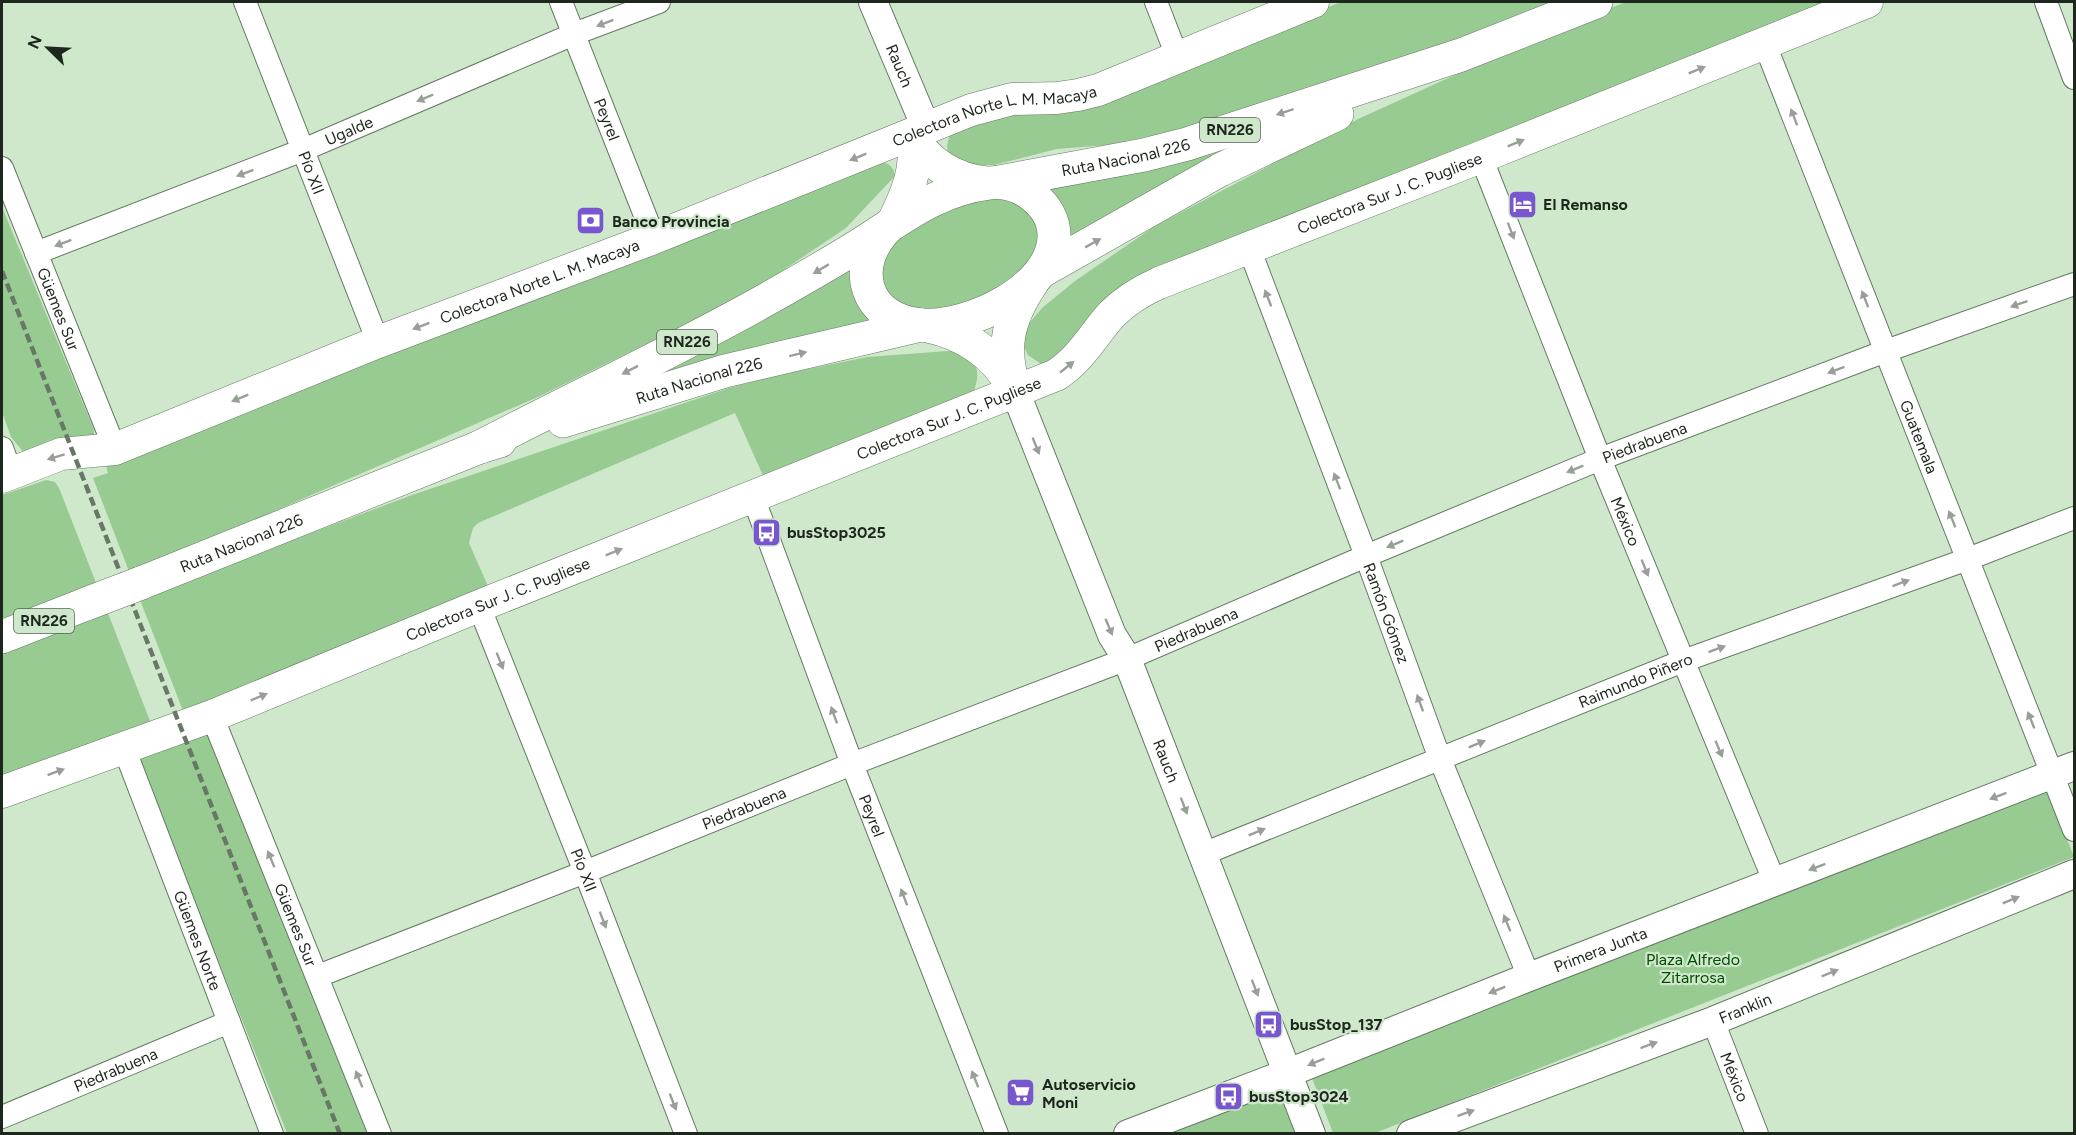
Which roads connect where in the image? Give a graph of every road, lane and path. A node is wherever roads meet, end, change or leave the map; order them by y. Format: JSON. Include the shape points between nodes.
{"nodes":[{"id":1,"x":245,"y":2,"type":"edge"},
{"id":2,"x":561,"y":2,"type":"edge"},
{"id":3,"x":659,"y":2,"type":"edge"},
{"id":4,"x":873,"y":2,"type":"edge"},
{"id":5,"x":1156,"y":2,"type":"edge"},
{"id":6,"x":1313,"y":2,"type":"edge"},
{"id":7,"x":1596,"y":2,"type":"edge"},
{"id":8,"x":1867,"y":2,"type":"edge"},
{"id":9,"x":2046,"y":2,"type":"edge"},
{"id":10,"x":574,"y":34,"type":"junction"},
{"id":11,"x":1764,"y":42,"type":"junction"},
{"id":12,"x":1461,"y":55,"type":"junction"},
{"id":13,"x":1177,"y":56,"type":"junction"},
{"id":14,"x":2074,"y":78,"type":"edge"},
{"id":15,"x":919,"y":133,"type":"junction"},
{"id":16,"x":303,"y":150,"type":"junction"},
{"id":17,"x":1481,"y":157,"type":"junction"},
{"id":18,"x":2,"y":168,"type":"edge"},
{"id":19,"x":990,"y":183,"type":"junction"},
{"id":20,"x":891,"y":225,"type":"junction"},
{"id":21,"x":654,"y":238,"type":"junction"},
{"id":22,"x":1249,"y":248,"type":"junction"},
{"id":23,"x":36,"y":254,"type":"junction"},
{"id":24,"x":1039,"y":275,"type":"junction"},
{"id":25,"x":2074,"y":285,"type":"edge"},
{"id":26,"x":924,"y":325,"type":"junction"},
{"id":27,"x":378,"y":342,"type":"junction"},
{"id":28,"x":1886,"y":351,"type":"junction"},
{"id":29,"x":1015,"y":392,"type":"junction"},
{"id":30,"x":480,"y":447,"type":"junction"},
{"id":31,"x":115,"y":449,"type":"junction"},
{"id":32,"x":1600,"y":459,"type":"junction"},
{"id":33,"x":5,"y":466,"type":"edge"},
{"id":34,"x":753,"y":497,"type":"junction"},
{"id":35,"x":2074,"y":518,"type":"edge"},
{"id":36,"x":1366,"y":556,"type":"junction"},
{"id":37,"x":1968,"y":559,"type":"junction"},
{"id":38,"x":479,"y":606,"type":"junction"},
{"id":39,"x":2,"y":637,"type":"edge"},
{"id":40,"x":1127,"y":658,"type":"junction"},
{"id":41,"x":1683,"y":661,"type":"junction"},
{"id":42,"x":212,"y":716,"type":"junction"},
{"id":43,"x":124,"y":748,"type":"junction"},
{"id":44,"x":1440,"y":759,"type":"junction"},
{"id":45,"x":852,"y":764,"type":"junction"},
{"id":46,"x":2064,"y":770,"type":"edge"},
{"id":47,"x":2,"y":792,"type":"edge"},
{"id":48,"x":2074,"y":830,"type":"edge"},
{"id":49,"x":1203,"y":854,"type":"junction"},
{"id":50,"x":585,"y":872,"type":"junction"},
{"id":51,"x":2074,"y":874,"type":"edge"},
{"id":52,"x":1775,"y":883,"type":"junction"},
{"id":53,"x":318,"y":976,"type":"junction"},
{"id":54,"x":1529,"y":977,"type":"junction"},
{"id":55,"x":1713,"y":1021,"type":"junction"},
{"id":56,"x":229,"y":1022,"type":"junction"},
{"id":57,"x":1288,"y":1073,"type":"junction"},
{"id":58,"x":2,"y":1117,"type":"edge"},
{"id":59,"x":272,"y":1134,"type":"edge"},
{"id":60,"x":381,"y":1134,"type":"edge"},
{"id":61,"x":686,"y":1134,"type":"edge"},
{"id":62,"x":997,"y":1134,"type":"edge"},
{"id":63,"x":1128,"y":1134,"type":"edge"},
{"id":64,"x":1311,"y":1134,"type":"edge"},
{"id":65,"x":1412,"y":1134,"type":"edge"},
{"id":66,"x":1757,"y":1134,"type":"edge"}],
"edges":[{"from":1,"to":16,"type":"street","name":"Pío XII"},
{"from":2,"to":10,"type":"street","name":"Peyrel"},
{"from":3,"to":10,"type":"street","name":"Ugalde","one_way":true},
{"from":4,"to":15,"type":"street","name":"Rauch"},
{"from":5,"to":13,"type":"street"},
{"from":6,"to":13,"type":"main road","name":"Colectora Norte L. M. Macaya"},
{"from":7,"to":12,"type":"highway","name":"Ruta Nacional 226","number":"RN226"},
{"from":8,"to":11,"type":"main road","name":"Colectora Sur J. C. Pugliese"},
{"from":9,"to":14,"type":"street"},
{"from":10,"to":16,"type":"street","name":"Ugalde","one_way":true},
{"from":10,"to":21,"type":"street","name":"Peyrel"},
{"from":17,"to":11,"type":"main road","name":"Colectora Sur J. C. Pugliese","one_way":true},
{"from":28,"to":11,"type":"street","name":"Guatemala","one_way":true},
{"from":12,"to":19,"type":"highway","name":"Ruta Nacional 226","number":"RN226","one_way":true,"via":[[1186,144]]},
{"from":24,"to":12,"type":"highway","name":"Ruta Nacional 226","number":"RN226","one_way":true,"via":[[1220,170]]},
{"from":13,"to":15,"type":"main road","name":"Colectora Norte L. M. Macaya","via":[[1098,90],[1057,98],[1012,99],[971,110]]},
{"from":15,"to":19,"type":"highway","via":[[925,154],[940,167],[965,180]]},
{"from":15,"to":20,"type":"highway","via":[[905,198]]},
{"from":15,"to":21,"type":"main road","name":"Colectora Norte L. M. Macaya","one_way":true},
{"from":16,"to":23,"type":"street","name":"Ugalde","one_way":true},
{"from":16,"to":27,"type":"street","name":"Pío XII"},
{"from":17,"to":22,"type":"main road","name":"Colectora Sur J. C. Pugliese"},
{"from":17,"to":32,"type":"street","name":"México","one_way":true},
{"from":18,"to":23,"type":"street","name":"Güemes Sur"},
{"from":19,"to":20,"type":"highway","name":"Ruta Nacional 226","number":"RN226","via":[[938,197]]},
{"from":19,"to":24,"type":"highway","name":"Ruta Nacional 226","number":"RN226","via":[[1011,185],[1030,194],[1045,209],[1054,236],[1049,258]]},
{"from":20,"to":26,"type":"highway","name":"Ruta Nacional 226","number":"RN226","via":[[869,254],[867,284],[881,307],[899,319]]},
{"from":20,"to":30,"type":"highway","name":"Ruta Nacional 226","number":"RN226","one_way":true,"via":[[714,328]]},
{"from":21,"to":27,"type":"main road","name":"Colectora Norte L. M. Macaya","one_way":true},
{"from":29,"to":22,"type":"main road","name":"Colectora Sur J. C. Pugliese","one_way":true,"via":[[1068,368],[1112,314],[1143,290]]},
{"from":36,"to":22,"type":"street","name":"Ramón Gómez","one_way":true},
{"from":23,"to":31,"type":"street","name":"Güemes Sur"},
{"from":24,"to":26,"type":"highway","name":"Ruta Nacional 226","number":"RN226","via":[[1007,300],[985,311],[949,323]]},
{"from":24,"to":29,"type":"highway","via":[[1014,313],[1009,332],[1007,362]]},
{"from":25,"to":28,"type":"street","name":"Piedrabuena","one_way":true},
{"from":26,"to":29,"type":"highway","via":[[955,335],[988,354]]},
{"from":30,"to":26,"type":"highway","name":"Ruta Nacional 226","number":"RN226","one_way":true,"via":[[725,371]]},
{"from":27,"to":31,"type":"main road","name":"Colectora Norte L. M. Macaya","one_way":true},
{"from":28,"to":32,"type":"street","name":"Piedrabuena","one_way":true},
{"from":37,"to":28,"type":"street","name":"Guatemala","one_way":true},
{"from":29,"to":34,"type":"main road","name":"Colectora Sur J. C. Pugliese"},
{"from":29,"to":40,"type":"street","name":"Rauch","one_way":true,"via":[[1112,635]]},
{"from":30,"to":39,"type":"highway","name":"Ruta Nacional 226","number":"RN226","bridge":true},
{"from":31,"to":33,"type":"main road","name":"Colectora Norte L. M. Macaya","one_way":true,"via":[[61,454]]},
{"from":32,"to":36,"type":"street","name":"Piedrabuena","one_way":true},
{"from":32,"to":41,"type":"street","name":"México","one_way":true},
{"from":38,"to":34,"type":"main road","name":"Colectora Sur J. C. Pugliese","one_way":true},
{"from":45,"to":34,"type":"street","name":"Peyrel","one_way":true},
{"from":35,"to":37,"type":"street","name":"Raimundo Piñero"},
{"from":36,"to":40,"type":"street","name":"Piedrabuena"},
{"from":44,"to":36,"type":"street","name":"Ramón Gómez","one_way":true},
{"from":41,"to":37,"type":"street","name":"Raimundo Piñero","one_way":true},
{"from":46,"to":37,"type":"street","name":"Guatemala","one_way":true},
{"from":42,"to":38,"type":"main road","name":"Colectora Sur J. C. Pugliese","one_way":true},
{"from":38,"to":50,"type":"street","name":"Pío XII","one_way":true},
{"from":40,"to":45,"type":"street","name":"Piedrabuena"},
{"from":40,"to":49,"type":"street","name":"Rauch","one_way":true},
{"from":44,"to":41,"type":"street","name":"Raimundo Piñero","one_way":true},
{"from":41,"to":52,"type":"street","name":"México","one_way":true},
{"from":42,"to":43,"type":"main road","name":"Colectora Sur J. C. Pugliese"},
{"from":53,"to":42,"type":"street","name":"Güemes Sur","one_way":true},
{"from":47,"to":43,"type":"main road","name":"Colectora Sur J. C. Pugliese","one_way":true},
{"from":43,"to":56,"type":"street","name":"Güemes Norte"},
{"from":49,"to":44,"type":"street","name":"Raimundo Piñero","one_way":true},
{"from":54,"to":44,"type":"street","name":"Ramón Gómez","one_way":true},
{"from":45,"to":50,"type":"street","name":"Piedrabuena"},
{"from":62,"to":45,"type":"street","name":"Peyrel","one_way":true},
{"from":46,"to":48,"type":"street","name":"Guatemala"},
{"from":46,"to":52,"type":"street","name":"Primera Junta","one_way":true},
{"from":49,"to":57,"type":"street","name":"Rauch","one_way":true},
{"from":50,"to":53,"type":"street","name":"Piedrabuena"},
{"from":50,"to":61,"type":"street","name":"Pío XII","one_way":true},
{"from":55,"to":51,"type":"street","name":"Franklin","one_way":true},
{"from":52,"to":54,"type":"street","name":"Primera Junta"},
{"from":60,"to":53,"type":"street","name":"Güemes Sur","one_way":true},
{"from":54,"to":57,"type":"street","name":"Primera Junta","one_way":true},
{"from":65,"to":55,"type":"street","name":"Franklin","one_way":true},
{"from":55,"to":66,"type":"street","name":"México"},
{"from":56,"to":58,"type":"street","name":"Piedrabuena"},
{"from":56,"to":59,"type":"street","name":"Güemes Norte"},
{"from":57,"to":63,"type":"street","name":"Primera Junta"},
{"from":57,"to":64,"type":"street","name":"Rauch"}]}
